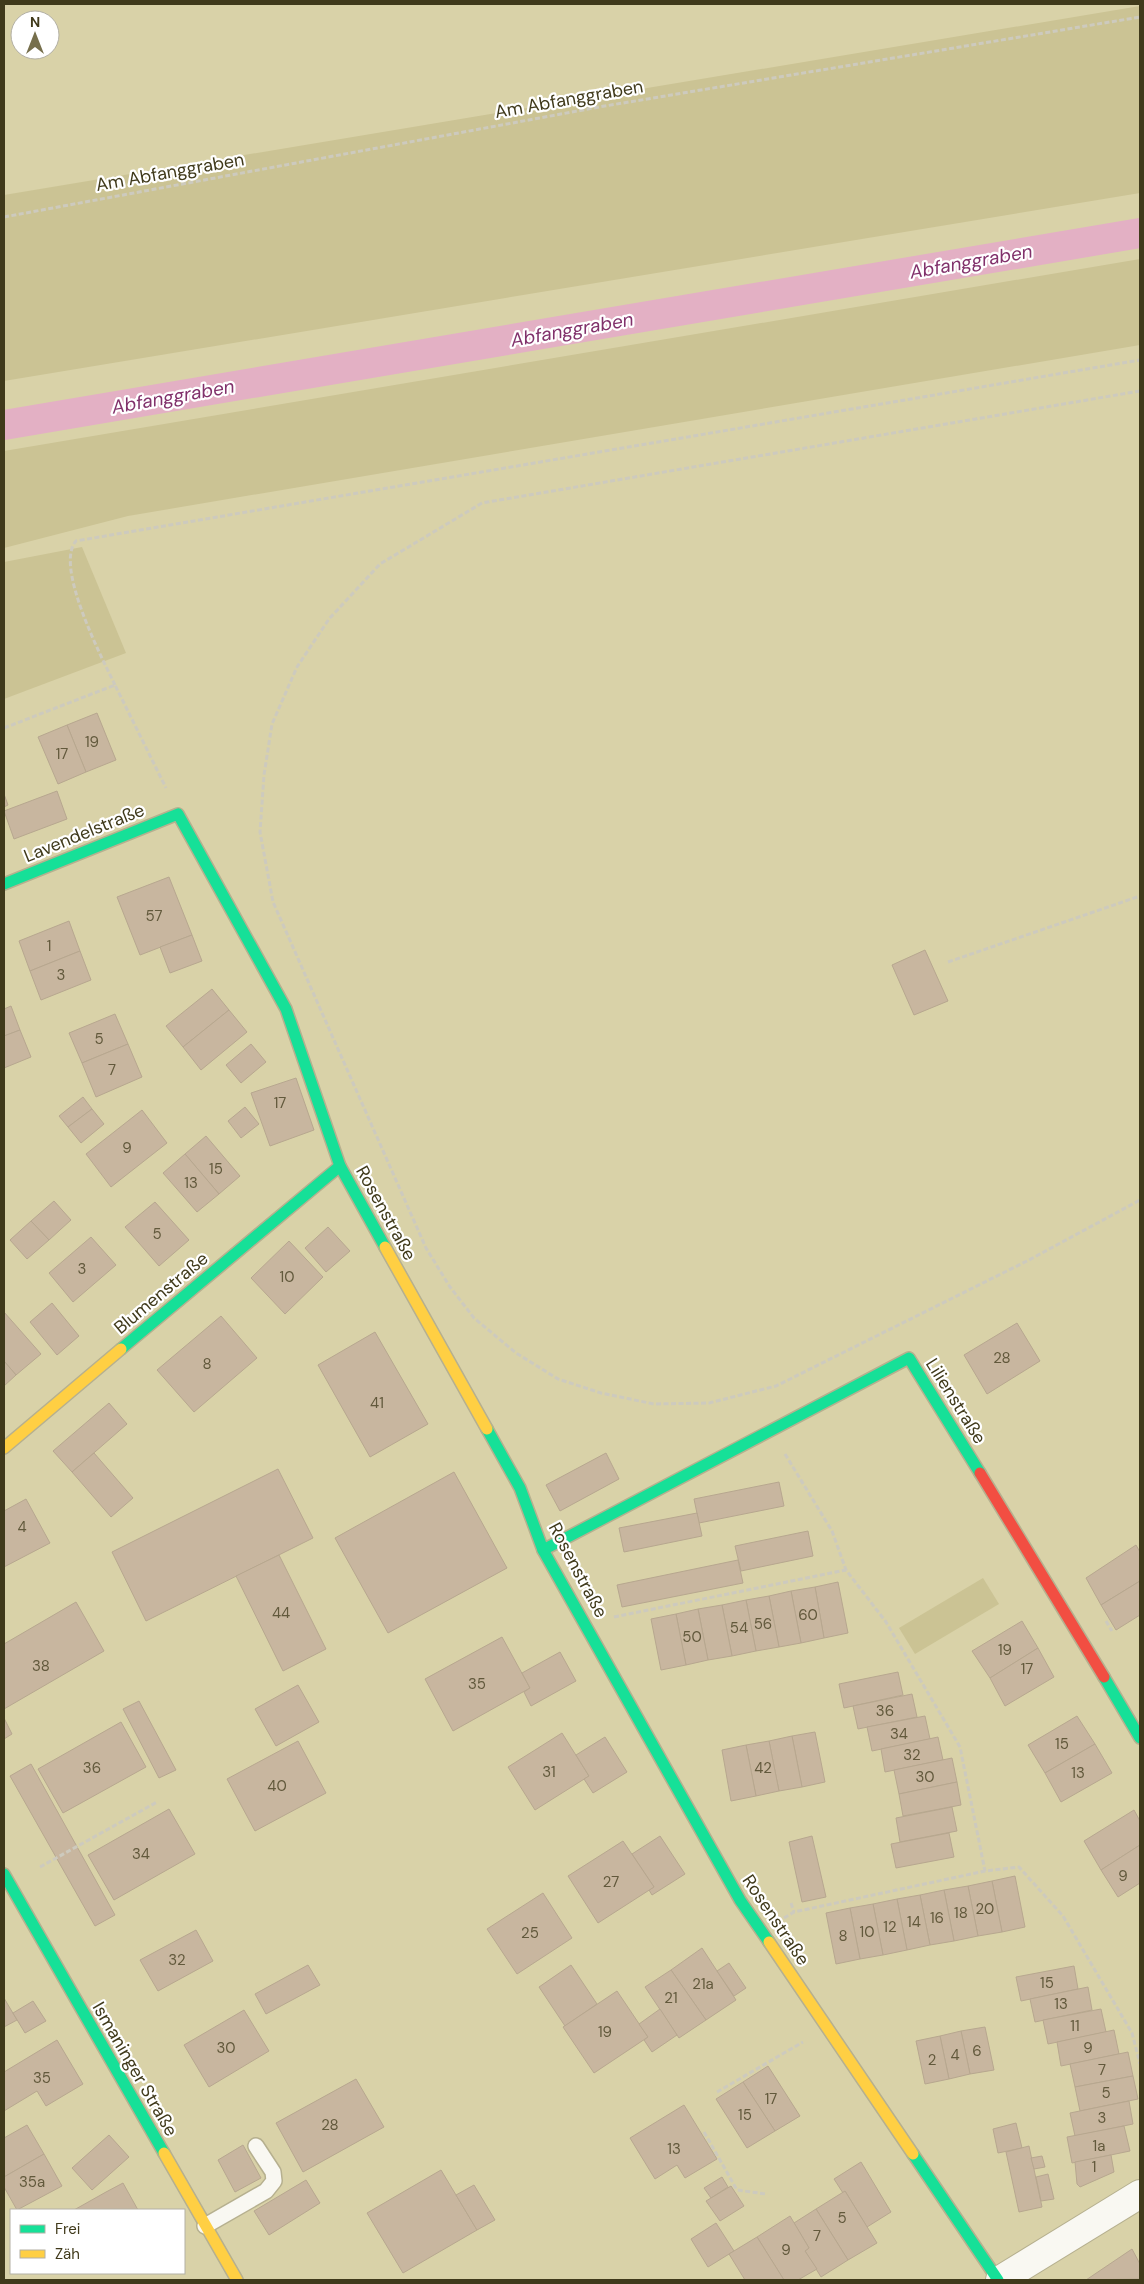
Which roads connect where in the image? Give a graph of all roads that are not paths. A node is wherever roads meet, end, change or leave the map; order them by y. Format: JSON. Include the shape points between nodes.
{"nodes":[{"id":1,"x":178,"y":814,"type":"joint"},
{"id":2,"x":4,"y":884,"type":"edge"},
{"id":3,"x":340,"y":1166,"type":"junction"},
{"id":4,"x":4,"y":1448,"type":"edge"},
{"id":5,"x":543,"y":1550,"type":"junction"},
{"id":6,"x":1140,"y":1738,"type":"edge"},
{"id":7,"x":4,"y":1874,"type":"edge"},
{"id":8,"x":256,"y":2146,"type":"dead end"},
{"id":9,"x":1140,"y":2194,"type":"edge"},
{"id":10,"x":205,"y":2226,"type":"junction"},
{"id":11,"x":237,"y":2280,"type":"edge"},
{"id":12,"x":999,"y":2280,"type":"edge"}],
"edges":[{"from":1,"to":2,"type":"street","name":"Lavendelstraße"},
{"from":1,"to":3,"type":"street","name":"Rosenstraße","via":[[286,1009]]},
{"from":3,"to":4,"type":"street","name":"Blumenstraße"},
{"from":3,"to":5,"type":"street","name":"Rosenstraße","via":[[520,1488]]},
{"from":5,"to":6,"type":"street","name":"Lilienstraße","via":[[909,1358]]},
{"from":5,"to":12,"type":"street","name":"Rosenstraße","via":[[736,1894]]},
{"from":7,"to":10,"type":"street","name":"Ismaninger Straße"},
{"from":8,"to":10,"type":"lane","via":[[273,2172],[274,2181],[266,2191]]},
{"from":9,"to":12,"type":"street"},
{"from":10,"to":11,"type":"street","name":"Ismaninger Straße"}]}
